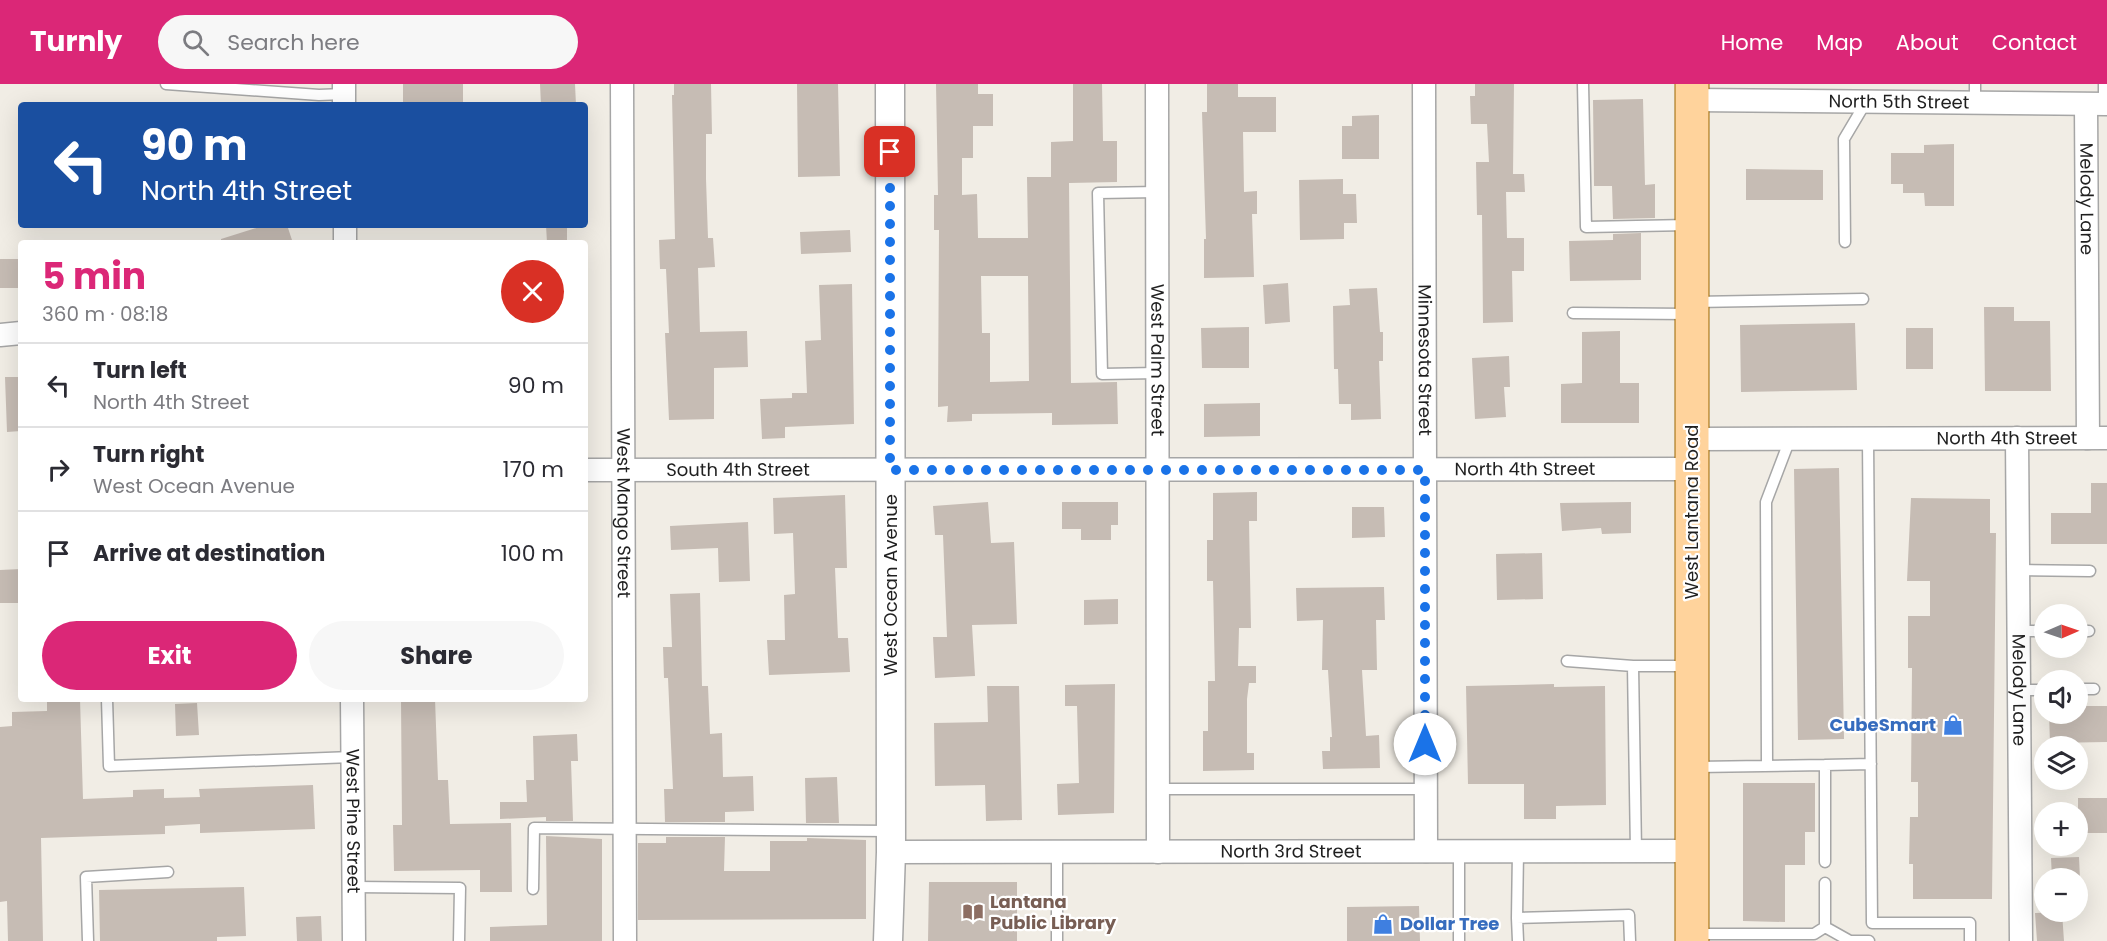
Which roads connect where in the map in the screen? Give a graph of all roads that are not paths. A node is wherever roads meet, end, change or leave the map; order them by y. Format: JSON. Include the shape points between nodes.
{"nodes":[{"id":1,"x":166,"y":84,"type":"edge"},
{"id":2,"x":622,"y":84,"type":"edge"},
{"id":3,"x":890,"y":84,"type":"edge"},
{"id":4,"x":1157,"y":84,"type":"edge"},
{"id":5,"x":1424,"y":84,"type":"edge"},
{"id":6,"x":1583,"y":84,"type":"edge"},
{"id":7,"x":1692,"y":92,"type":"edge"},
{"id":8,"x":344,"y":94,"type":"edge"},
{"id":9,"x":1975,"y":94,"type":"edge"},
{"id":10,"x":2100,"y":99,"type":"edge"},
{"id":11,"x":1866,"y":102,"type":"junction"},
{"id":12,"x":1157,"y":192,"type":"junction"},
{"id":13,"x":1692,"y":225,"type":"junction"},
{"id":14,"x":1845,"y":242,"type":"dead end"},
{"id":15,"x":1863,"y":299,"type":"dead end"},
{"id":16,"x":1692,"y":308,"type":"junction"},
{"id":17,"x":1573,"y":313,"type":"dead end"},
{"id":18,"x":18,"y":333,"type":"edge"},
{"id":19,"x":0,"y":335,"type":"edge"},
{"id":20,"x":1157,"y":373,"type":"junction"},
{"id":21,"x":2017,"y":438,"type":"junction"},
{"id":22,"x":2098,"y":438,"type":"edge"},
{"id":23,"x":1790,"y":439,"type":"junction"},
{"id":24,"x":1868,"y":439,"type":"junction"},
{"id":25,"x":1692,"y":454,"type":"junction"},
{"id":26,"x":588,"y":470,"type":"edge"},
{"id":27,"x":890,"y":470,"type":"junction"},
{"id":28,"x":1158,"y":470,"type":"junction"},
{"id":29,"x":1425,"y":470,"type":"junction"},
{"id":30,"x":623,"y":471,"type":"junction"},
{"id":31,"x":2018,"y":570,"type":"junction"},
{"id":32,"x":2090,"y":571,"type":"dead end"},
{"id":33,"x":2018,"y":631,"type":"junction"},
{"id":34,"x":2034,"y":631,"type":"edge"},
{"id":35,"x":1567,"y":661,"type":"dead end"},
{"id":36,"x":1633,"y":666,"type":"junction"},
{"id":37,"x":1692,"y":666,"type":"junction"},
{"id":38,"x":2088,"y":689,"type":"edge"},
{"id":39,"x":2094,"y":689,"type":"dead end"},
{"id":40,"x":2019,"y":690,"type":"junction"},
{"id":41,"x":2034,"y":690,"type":"edge"},
{"id":42,"x":107,"y":702,"type":"edge"},
{"id":43,"x":351,"y":702,"type":"edge"},
{"id":44,"x":352,"y":757,"type":"junction"},
{"id":45,"x":1871,"y":764,"type":"junction"},
{"id":46,"x":1825,"y":765,"type":"junction"},
{"id":47,"x":1767,"y":766,"type":"junction"},
{"id":48,"x":1692,"y":767,"type":"junction"},
{"id":49,"x":1158,"y":789,"type":"junction"},
{"id":50,"x":1425,"y":789,"type":"junction"},
{"id":51,"x":624,"y":829,"type":"junction"},
{"id":52,"x":891,"y":842,"type":"junction"},
{"id":53,"x":1426,"y":851,"type":"junction"},
{"id":54,"x":1459,"y":851,"type":"junction"},
{"id":55,"x":1518,"y":851,"type":"junction"},
{"id":56,"x":1636,"y":851,"type":"junction"},
{"id":57,"x":1692,"y":851,"type":"junction"},
{"id":58,"x":1057,"y":852,"type":"junction"},
{"id":59,"x":1158,"y":852,"type":"junction"},
{"id":60,"x":1825,"y":862,"type":"dead end"},
{"id":61,"x":168,"y":872,"type":"dead end"},
{"id":62,"x":1825,"y":883,"type":"dead end"},
{"id":63,"x":354,"y":887,"type":"junction"},
{"id":64,"x":533,"y":889,"type":"dead end"},
{"id":65,"x":1517,"y":918,"type":"junction"},
{"id":66,"x":1872,"y":923,"type":"junction"},
{"id":67,"x":1825,"y":927,"type":"junction"},
{"id":68,"x":1692,"y":938,"type":"edge"},
{"id":69,"x":87,"y":941,"type":"edge"},
{"id":70,"x":354,"y":941,"type":"edge"},
{"id":71,"x":459,"y":941,"type":"edge"},
{"id":72,"x":625,"y":941,"type":"edge"},
{"id":73,"x":888,"y":941,"type":"edge"},
{"id":74,"x":1057,"y":941,"type":"edge"},
{"id":75,"x":1459,"y":941,"type":"edge"},
{"id":76,"x":1518,"y":941,"type":"edge"},
{"id":77,"x":1630,"y":941,"type":"edge"},
{"id":78,"x":1850,"y":941,"type":"edge"},
{"id":79,"x":1869,"y":941,"type":"edge"},
{"id":80,"x":1970,"y":941,"type":"edge"},
{"id":81,"x":2021,"y":941,"type":"edge"}],
"edges":[{"from":1,"to":8,"type":"lane"},
{"from":2,"to":30,"type":"street","name":"West Mango Street"},
{"from":3,"to":27,"type":"street","name":"West Ocean Avenue"},
{"from":4,"to":12,"type":"street","name":"West Palm Street"},
{"from":5,"to":29,"type":"street","name":"Minnesota Street"},
{"from":6,"to":13,"type":"lane","via":[[1586,227]]},
{"from":7,"to":11,"type":"street","name":"North 5th Street"},
{"from":7,"to":13,"type":"main road","name":"West Lantana Road"},
{"from":9,"to":10,"type":"street","name":"North 5th Street"},
{"from":9,"to":11,"type":"street","name":"North 5th Street"},
{"from":10,"to":22,"type":"street","name":"Melody Lane"},
{"from":11,"to":14,"type":"lane","via":[[1844,140]]},
{"from":12,"to":20,"type":"street","name":"West Palm Street"},
{"from":12,"to":20,"type":"lane","via":[[1098,193],[1102,374]]},
{"from":13,"to":16,"type":"main road","name":"West Lantana Road"},
{"from":15,"to":16,"type":"lane"},
{"from":16,"to":17,"type":"lane"},
{"from":16,"to":25,"type":"main road","name":"West Lantana Road"},
{"from":18,"to":19,"type":"street"},
{"from":20,"to":28,"type":"street","name":"West Palm Street"},
{"from":21,"to":22,"type":"street","name":"North 4th Street"},
{"from":21,"to":24,"type":"street","name":"North 4th Street"},
{"from":21,"to":31,"type":"street","name":"Melody Lane"},
{"from":23,"to":24,"type":"street","name":"North 4th Street"},
{"from":23,"to":25,"type":"street","name":"North 4th Street"},
{"from":23,"to":47,"type":"lane","via":[[1766,502]]},
{"from":24,"to":45,"type":"lane"},
{"from":25,"to":29,"type":"street","name":"North 4th Street"},
{"from":25,"to":37,"type":"main road","name":"West Lantana Road"},
{"from":26,"to":30,"type":"street","name":"South 4th Street"},
{"from":27,"to":28,"type":"street","name":"North 4th Street"},
{"from":27,"to":30,"type":"street","name":"South 4th Street"},
{"from":27,"to":52,"type":"street","name":"West Ocean Avenue"},
{"from":28,"to":29,"type":"street","name":"North 4th Street"},
{"from":28,"to":49,"type":"street","name":"West Palm Street"},
{"from":29,"to":50,"type":"street","name":"Minnesota Street"},
{"from":30,"to":51,"type":"street","name":"West Mango Street"},
{"from":31,"to":32,"type":"lane"},
{"from":31,"to":33,"type":"street","name":"Melody Lane"},
{"from":33,"to":34,"type":"lane"},
{"from":33,"to":40,"type":"street","name":"Melody Lane"},
{"from":35,"to":36,"type":"lane"},
{"from":36,"to":37,"type":"lane"},
{"from":36,"to":56,"type":"lane"},
{"from":37,"to":48,"type":"main road","name":"West Lantana Road"},
{"from":38,"to":39,"type":"lane"},
{"from":40,"to":41,"type":"lane"},
{"from":40,"to":81,"type":"street","name":"Melody Lane"},
{"from":42,"to":44,"type":"lane","via":[[109,766]]},
{"from":43,"to":44,"type":"street","name":"West Pine Street"},
{"from":44,"to":63,"type":"street","name":"West Pine Street"},
{"from":45,"to":46,"type":"lane"},
{"from":45,"to":66,"type":"lane"},
{"from":46,"to":47,"type":"lane"},
{"from":46,"to":60,"type":"lane"},
{"from":47,"to":48,"type":"lane"},
{"from":48,"to":57,"type":"main road","name":"West Lantana Road"},
{"from":49,"to":50,"type":"lane"},
{"from":49,"to":59,"type":"street","name":"West Palm Street"},
{"from":50,"to":53,"type":"street","name":"Minnesota Street"},
{"from":51,"to":52,"type":"lane"},
{"from":51,"to":64,"type":"lane","via":[[534,828]]},
{"from":51,"to":72,"type":"street","name":"West Mango Street"},
{"from":52,"to":58,"type":"street","name":"North 3rd Street"},
{"from":52,"to":73,"type":"street","name":"West Ocean Avenue"},
{"from":53,"to":54,"type":"street","name":"North 3rd Street"},
{"from":53,"to":59,"type":"street","name":"North 3rd Street"},
{"from":54,"to":55,"type":"street","name":"North 3rd Street"},
{"from":54,"to":75,"type":"lane"},
{"from":55,"to":56,"type":"street","name":"North 3rd Street"},
{"from":55,"to":65,"type":"lane"},
{"from":56,"to":57,"type":"street","name":"North 3rd Street"},
{"from":57,"to":68,"type":"main road","name":"West Lantana Road"},
{"from":58,"to":59,"type":"street","name":"North 3rd Street"},
{"from":58,"to":74,"type":"lane"},
{"from":61,"to":69,"type":"lane","via":[[86,877]]},
{"from":62,"to":67,"type":"lane"},
{"from":63,"to":70,"type":"street","name":"West Pine Street"},
{"from":63,"to":71,"type":"lane","via":[[460,888]]},
{"from":65,"to":76,"type":"lane"},
{"from":65,"to":77,"type":"lane","via":[[1629,915]]},
{"from":66,"to":79,"type":"lane"},
{"from":66,"to":80,"type":"lane","via":[[1970,923]]},
{"from":67,"to":68,"type":"lane","via":[[1814,934]]},
{"from":67,"to":78,"type":"lane"},
{"from":78,"to":79,"type":"lane"}]}
